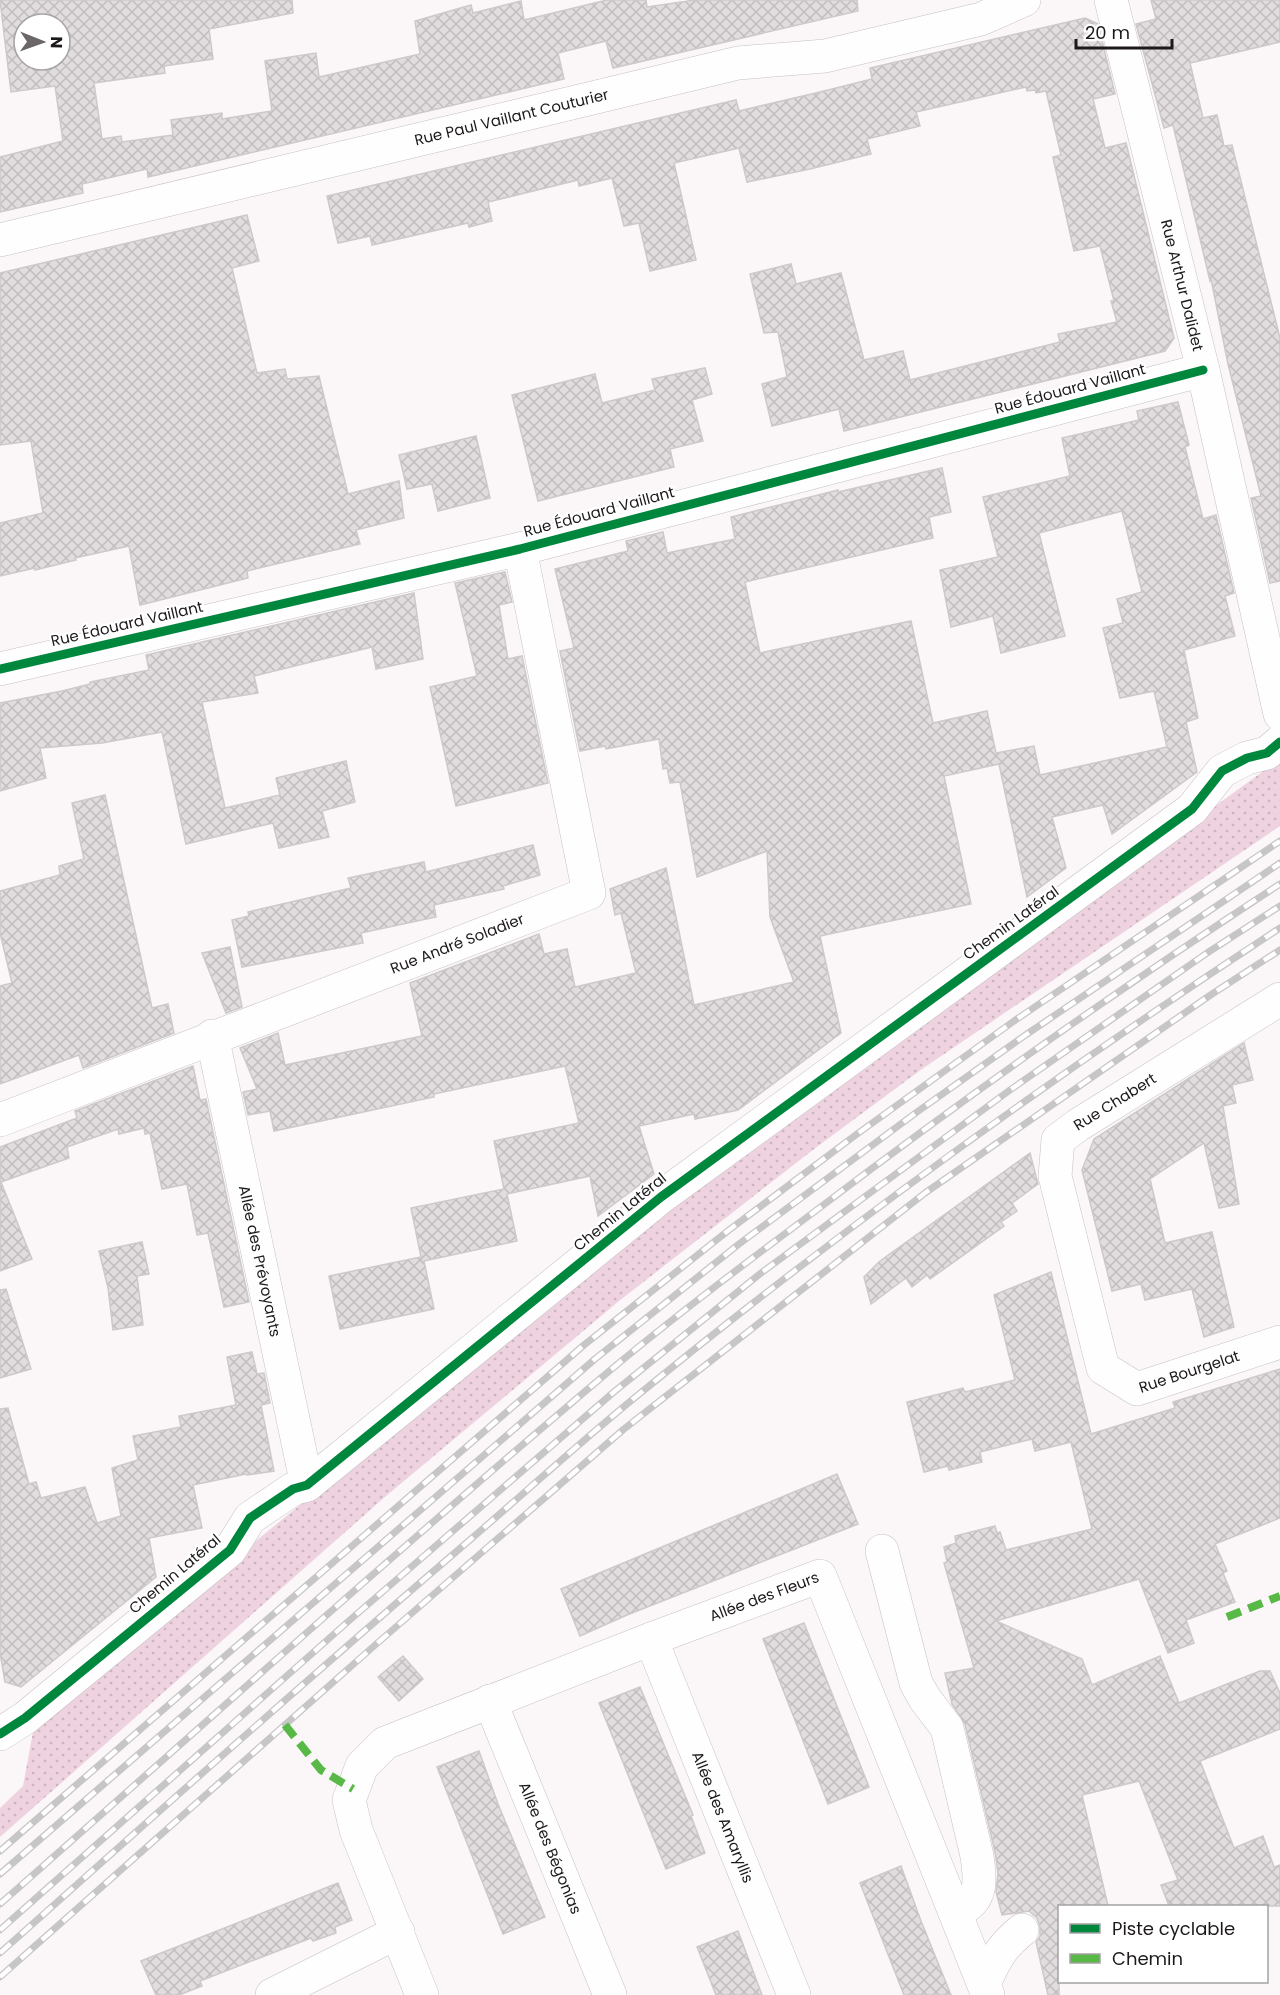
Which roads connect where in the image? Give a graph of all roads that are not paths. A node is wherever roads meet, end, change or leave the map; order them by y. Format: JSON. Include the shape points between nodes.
{"nodes":[{"id":1,"x":1024,"y":0,"type":"edge"},
{"id":2,"x":1111,"y":0,"type":"edge"},
{"id":3,"x":0,"y":240,"type":"edge"},
{"id":4,"x":1203,"y":370,"type":"junction"},
{"id":5,"x":520,"y":549,"type":"junction"},
{"id":6,"x":0,"y":669,"type":"edge"},
{"id":7,"x":1280,"y":714,"type":"edge"},
{"id":8,"x":1280,"y":742,"type":"edge"},
{"id":9,"x":1280,"y":999,"type":"edge"},
{"id":10,"x":212,"y":1036,"type":"junction"},
{"id":11,"x":0,"y":1120,"type":"edge"},
{"id":12,"x":1280,"y":1342,"type":"edge"},
{"id":13,"x":1103,"y":1368,"type":"joint"},
{"id":14,"x":307,"y":1485,"type":"junction"},
{"id":15,"x":882,"y":1551,"type":"dead end"},
{"id":16,"x":651,"y":1639,"type":"junction"},
{"id":17,"x":925,"y":1699,"type":"junction"},
{"id":18,"x":490,"y":1701,"type":"junction"},
{"id":19,"x":878,"y":1719,"type":"junction"},
{"id":20,"x":0,"y":1734,"type":"edge"},
{"id":21,"x":957,"y":1913,"type":"junction"},
{"id":22,"x":1022,"y":1930,"type":"dead end"},
{"id":23,"x":398,"y":1932,"type":"junction"},
{"id":24,"x":986,"y":1989,"type":"edge"},
{"id":25,"x":272,"y":1995,"type":"edge"},
{"id":26,"x":422,"y":1995,"type":"edge"},
{"id":27,"x":610,"y":1995,"type":"edge"},
{"id":28,"x":794,"y":1995,"type":"edge"}],
"edges":[{"from":1,"to":3,"type":"street","name":"Rue Paul Vaillant Couturier","via":[[981,19],[825,56],[738,63]]},
{"from":2,"to":4,"type":"street","name":"Rue Arthur Dalidet"},
{"from":4,"to":5,"type":"street","name":"Rue Édouard Vaillant"},
{"from":4,"to":7,"type":"street","name":"Rue Arthur Dalidet"},
{"from":5,"to":6,"type":"street","name":"Rue Édouard Vaillant"},
{"from":5,"to":10,"type":"street","name":"Rue André Soladier","via":[[589,892]]},
{"from":8,"to":14,"type":"street","name":"Chemin Latéral","via":[[1266,753],[1222,771],[1192,808],[661,1197]]},
{"from":9,"to":13,"type":"street","name":"Rue Chabert","via":[[1058,1140],[1055,1176]]},
{"from":10,"to":11,"type":"street","name":"Rue André Soladier"},
{"from":10,"to":14,"type":"street","name":"Allée des Prévoyants"},
{"from":12,"to":13,"type":"street","name":"Rue Bourgelat","via":[[1137,1389]]},
{"from":14,"to":20,"type":"street","name":"Chemin Latéral","via":[[293,1489],[250,1518],[230,1550],[25,1718]]},
{"from":15,"to":17,"type":"street","via":[[916,1683]]},
{"from":16,"to":18,"type":"street","name":"Allée des Fleurs"},
{"from":16,"to":19,"type":"street","name":"Allée des Fleurs","via":[[820,1576]]},
{"from":16,"to":28,"type":"street","name":"Allée des Amaryllis"},
{"from":17,"to":19,"type":"street"},
{"from":17,"to":21,"type":"street","via":[[947,1728],[980,1874],[973,1900]]},
{"from":18,"to":23,"type":"street","name":"Allée des Fleurs","via":[[385,1743],[362,1766],[349,1800],[356,1830]]},
{"from":18,"to":27,"type":"street","name":"Allée des Bégonias"},
{"from":19,"to":21,"type":"street","name":"Allée des Fleurs"},
{"from":21,"to":24,"type":"street","name":"Allée des Fleurs"},
{"from":22,"to":24,"type":"street","via":[[995,1958]]},
{"from":23,"to":25,"type":"street"},
{"from":23,"to":26,"type":"street"}]}
